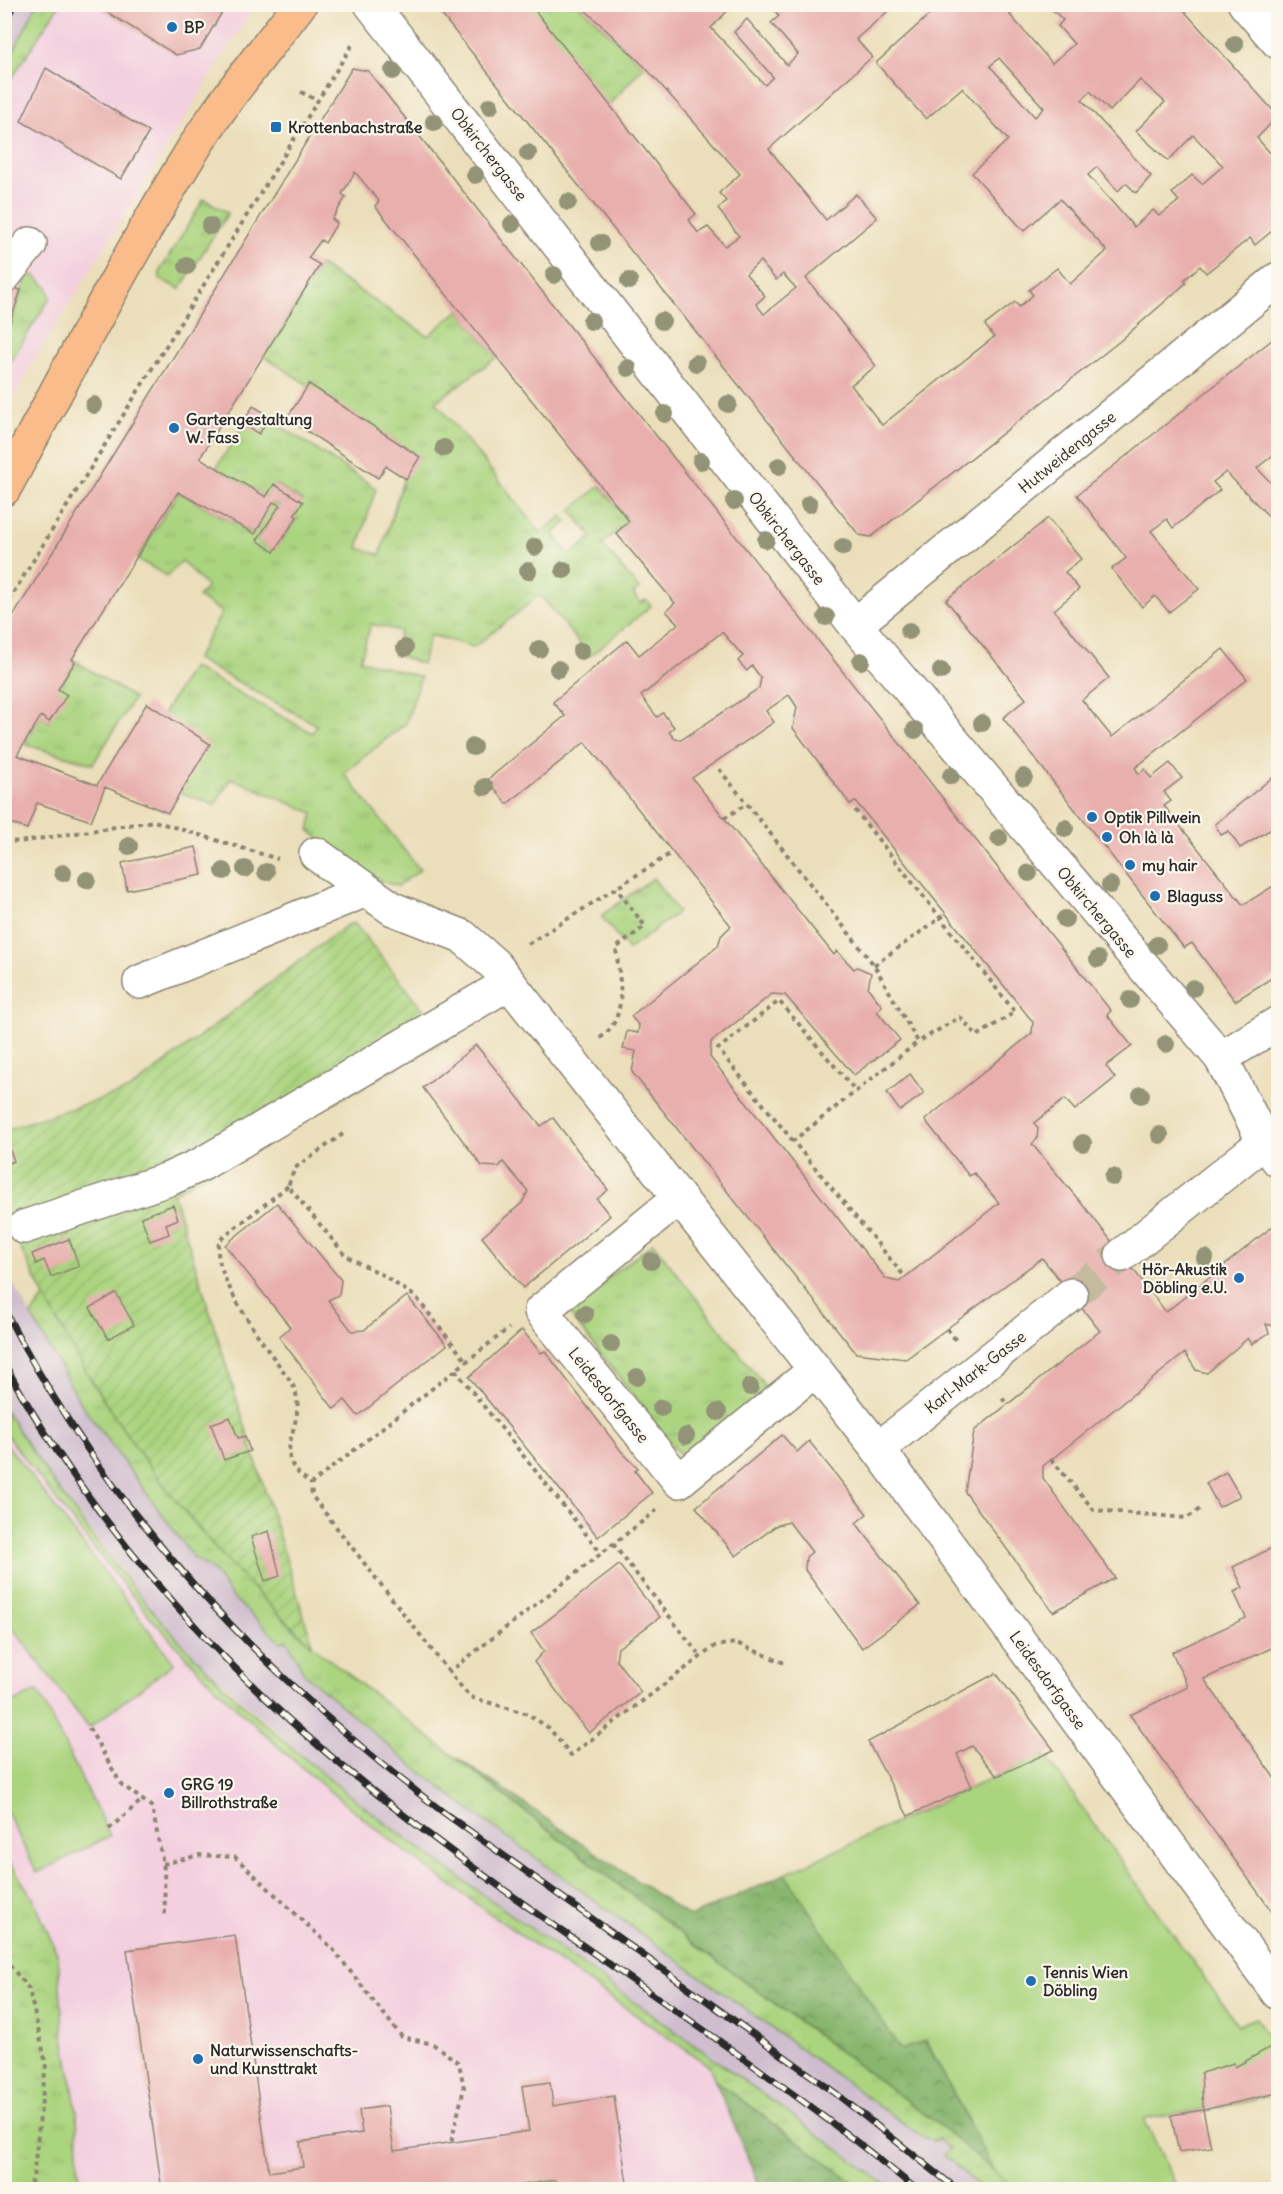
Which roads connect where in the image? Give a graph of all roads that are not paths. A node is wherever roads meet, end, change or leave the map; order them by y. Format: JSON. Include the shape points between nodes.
{"nodes":[{"id":1,"x":300,"y":4,"type":"edge"},
{"id":2,"x":371,"y":4,"type":"edge"},
{"id":3,"x":1245,"y":4,"type":"edge"},
{"id":4,"x":1278,"y":42,"type":"edge"},
{"id":5,"x":30,"y":244,"type":"dead end"},
{"id":6,"x":4,"y":276,"type":"edge"},
{"id":7,"x":1278,"y":279,"type":"edge"},
{"id":8,"x":4,"y":489,"type":"edge"},
{"id":9,"x":855,"y":625,"type":"junction"},
{"id":10,"x":316,"y":855,"type":"road end"},
{"id":11,"x":366,"y":890,"type":"junction"},
{"id":12,"x":502,"y":974,"type":"junction"},
{"id":13,"x":140,"y":982,"type":"dead end"},
{"id":14,"x":1278,"y":1023,"type":"edge"},
{"id":15,"x":1221,"y":1058,"type":"junction"},
{"id":16,"x":1271,"y":1151,"type":"edge"},
{"id":17,"x":678,"y":1199,"type":"junction"},
{"id":18,"x":24,"y":1227,"type":"dead end"},
{"id":19,"x":1122,"y":1255,"type":"tunnel mouth"},
{"id":20,"x":1071,"y":1295,"type":"tunnel mouth"},
{"id":21,"x":814,"y":1371,"type":"junction"},
{"id":22,"x":878,"y":1449,"type":"junction"},
{"id":23,"x":1278,"y":1993,"type":"edge"}],
"edges":[{"from":1,"to":8,"type":"main road","via":[[193,150],[111,289]]},
{"from":2,"to":9,"type":"street","name":"Obkirchergasse"},
{"from":3,"to":4,"type":"street"},
{"from":5,"to":6,"type":"street"},
{"from":7,"to":9,"type":"street","name":"Hutweidengasse"},
{"from":9,"to":15,"type":"street","name":"Obkirchergasse"},
{"from":10,"to":11,"type":"street","name":"Leidesdorfgasse"},
{"from":11,"to":12,"type":"street","name":"Leidesdorfgasse","via":[[411,918],[462,936]]},
{"from":11,"to":13,"type":"street"},
{"from":12,"to":17,"type":"street","name":"Leidesdorfgasse"},
{"from":12,"to":18,"type":"street","via":[[202,1164],[169,1179]]},
{"from":14,"to":15,"type":"street"},
{"from":15,"to":16,"type":"street","name":"Obkirchergasse"},
{"from":16,"to":19,"type":"street"},
{"from":17,"to":21,"type":"street","name":"Leidesdorfgasse"},
{"from":17,"to":21,"type":"street","name":"Leidesdorfgasse","via":[[541,1311],[680,1481]]},
{"from":20,"to":22,"type":"street","name":"Karl-Mark-Gasse"},
{"from":21,"to":22,"type":"street","name":"Leidesdorfgasse"},
{"from":22,"to":23,"type":"street","name":"Leidesdorfgasse"}]}
